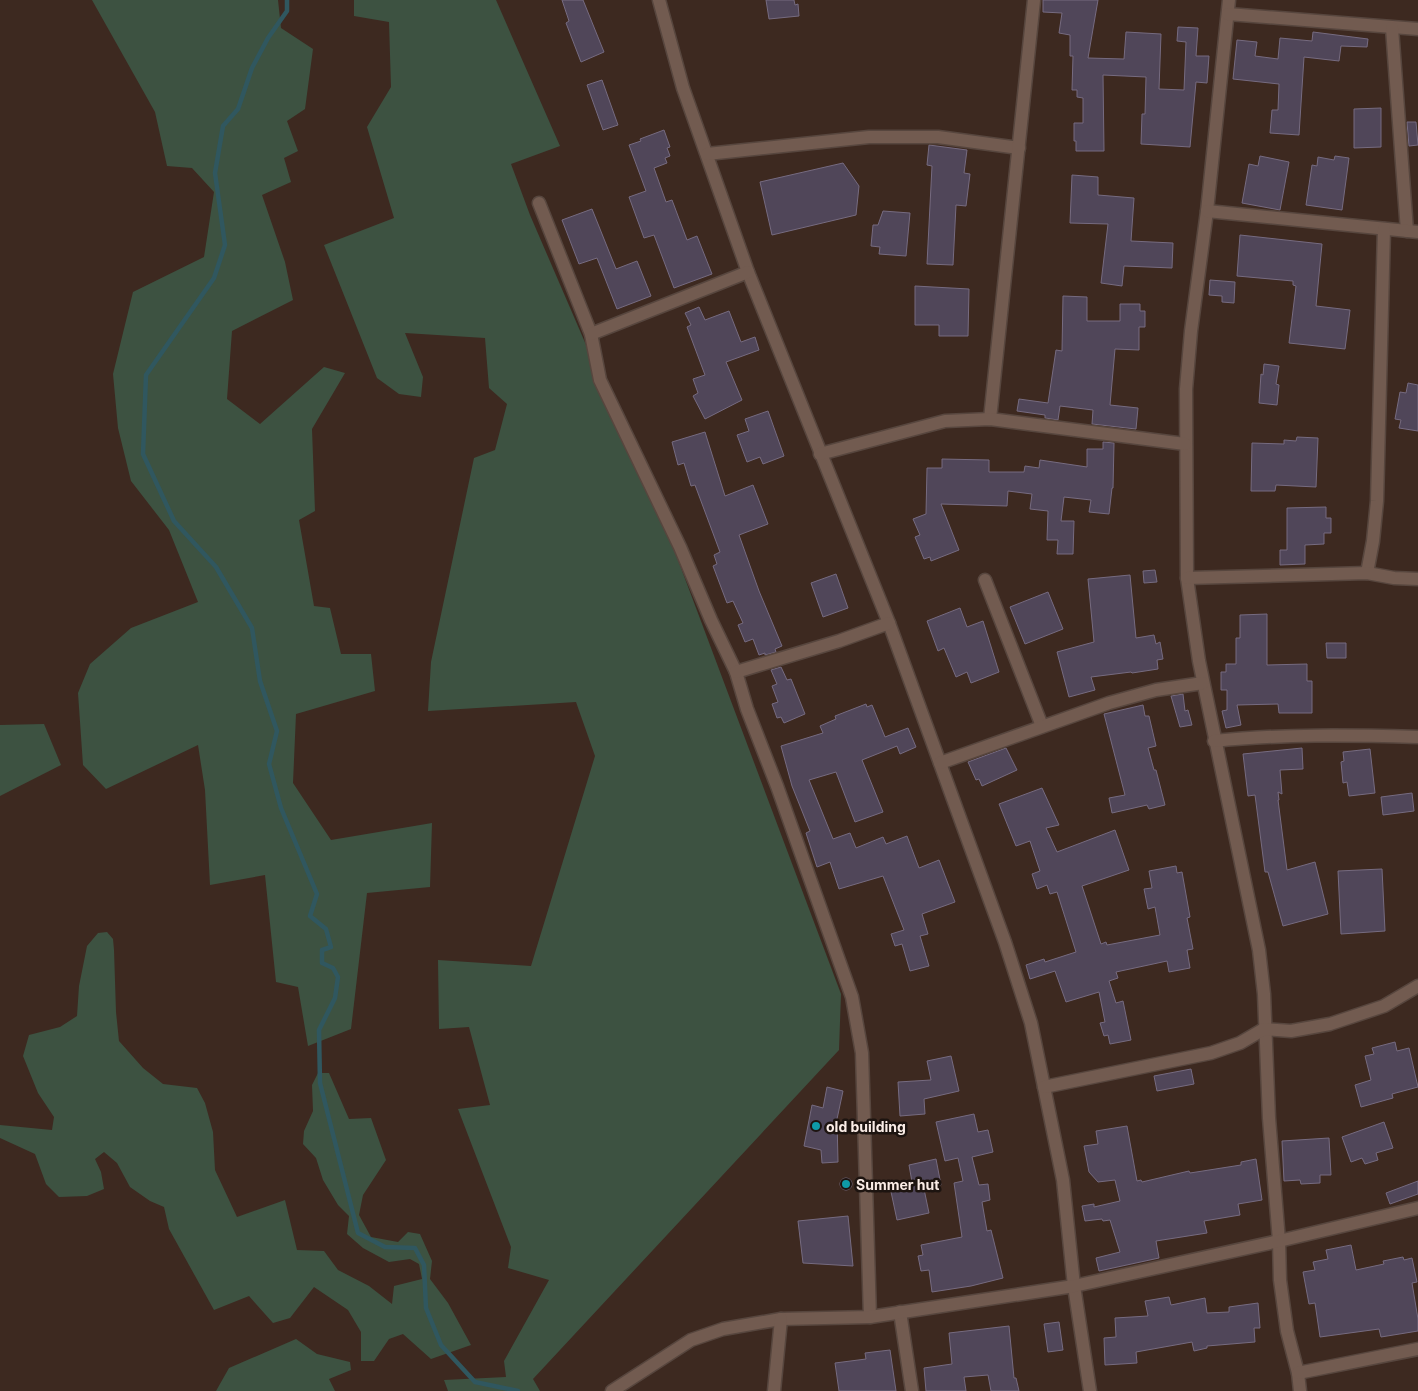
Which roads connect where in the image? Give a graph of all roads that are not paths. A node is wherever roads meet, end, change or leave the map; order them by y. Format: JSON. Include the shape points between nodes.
{"nodes":[{"id":1,"x":659,"y":0,"type":"edge"},
{"id":2,"x":1034,"y":0,"type":"edge"},
{"id":3,"x":1229,"y":0,"type":"edge"},
{"id":4,"x":1228,"y":14,"type":"junction"},
{"id":5,"x":1392,"y":28,"type":"junction"},
{"id":6,"x":1418,"y":30,"type":"edge"},
{"id":7,"x":1019,"y":148,"type":"junction"},
{"id":8,"x":707,"y":154,"type":"junction"},
{"id":9,"x":539,"y":202,"type":"dead end"},
{"id":10,"x":1207,"y":211,"type":"junction"},
{"id":11,"x":1384,"y":229,"type":"junction"},
{"id":12,"x":1412,"y":232,"type":"edge"},
{"id":13,"x":748,"y":272,"type":"junction"},
{"id":14,"x":591,"y":334,"type":"junction"},
{"id":15,"x":990,"y":420,"type":"junction"},
{"id":16,"x":1185,"y":444,"type":"junction"},
{"id":17,"x":820,"y":454,"type":"junction"},
{"id":18,"x":1367,"y":573,"type":"junction"},
{"id":19,"x":1187,"y":578,"type":"junction"},
{"id":20,"x":985,"y":580,"type":"dead end"},
{"id":21,"x":1418,"y":580,"type":"edge"},
{"id":22,"x":889,"y":623,"type":"junction"},
{"id":23,"x":736,"y":672,"type":"junction"},
{"id":24,"x":1203,"y":683,"type":"junction"},
{"id":25,"x":1042,"y":726,"type":"junction"},
{"id":26,"x":1418,"y":737,"type":"edge"},
{"id":27,"x":1214,"y":741,"type":"junction"},
{"id":28,"x":940,"y":763,"type":"junction"},
{"id":29,"x":1418,"y":986,"type":"edge"},
{"id":30,"x":1264,"y":1029,"type":"junction"},
{"id":31,"x":1044,"y":1087,"type":"junction"},
{"id":32,"x":1418,"y":1208,"type":"edge"},
{"id":33,"x":1279,"y":1242,"type":"junction"},
{"id":34,"x":1074,"y":1286,"type":"junction"},
{"id":35,"x":900,"y":1312,"type":"junction"},
{"id":36,"x":870,"y":1317,"type":"junction"},
{"id":37,"x":781,"y":1320,"type":"junction"},
{"id":38,"x":1418,"y":1349,"type":"edge"},
{"id":39,"x":1298,"y":1373,"type":"junction"},
{"id":40,"x":612,"y":1391,"type":"edge"},
{"id":41,"x":774,"y":1391,"type":"edge"},
{"id":42,"x":912,"y":1391,"type":"edge"},
{"id":43,"x":1090,"y":1391,"type":"edge"},
{"id":44,"x":1300,"y":1391,"type":"edge"}],
"edges":[{"from":1,"to":8,"type":"street","via":[[683,88]]},
{"from":2,"to":7,"type":"street"},
{"from":3,"to":4,"type":"street"},
{"from":4,"to":5,"type":"street"},
{"from":4,"to":10,"type":"street"},
{"from":5,"to":6,"type":"street"},
{"from":5,"to":12,"type":"street"},
{"from":7,"to":8,"type":"street","via":[[938,136],[869,138]]},
{"from":7,"to":15,"type":"street"},
{"from":8,"to":13,"type":"street"},
{"from":9,"to":14,"type":"street"},
{"from":10,"to":11,"type":"street"},
{"from":10,"to":16,"type":"street","via":[[1191,331]]},
{"from":11,"to":12,"type":"street"},
{"from":11,"to":18,"type":"street","via":[[1377,502]]},
{"from":13,"to":14,"type":"street"},
{"from":13,"to":17,"type":"street"},
{"from":14,"to":23,"type":"street","via":[[600,380]]},
{"from":15,"to":16,"type":"street"},
{"from":15,"to":17,"type":"street","via":[[945,421]]},
{"from":16,"to":19,"type":"street"},
{"from":17,"to":22,"type":"street"},
{"from":18,"to":19,"type":"street"},
{"from":18,"to":21,"type":"street"},
{"from":19,"to":24,"type":"street"},
{"from":20,"to":25,"type":"street"},
{"from":22,"to":23,"type":"street"},
{"from":22,"to":28,"type":"street"},
{"from":23,"to":36,"type":"street","via":[[852,997],[862,1053]]},
{"from":24,"to":25,"type":"street","via":[[1156,690]]},
{"from":24,"to":27,"type":"street"},
{"from":25,"to":28,"type":"street"},
{"from":26,"to":27,"type":"street","via":[[1339,734]]},
{"from":27,"to":30,"type":"street","via":[[1259,950]]},
{"from":28,"to":31,"type":"street","via":[[1005,942],[1030,1023]]},
{"from":29,"to":30,"type":"street","via":[[1384,1006],[1330,1024],[1291,1031]]},
{"from":30,"to":31,"type":"street","via":[[1240,1043],[1211,1053]]},
{"from":30,"to":33,"type":"street"},
{"from":31,"to":34,"type":"street","via":[[1063,1180]]},
{"from":32,"to":33,"type":"street"},
{"from":33,"to":34,"type":"street"},
{"from":33,"to":39,"type":"street","via":[[1280,1280]]},
{"from":34,"to":35,"type":"street"},
{"from":34,"to":43,"type":"street"},
{"from":35,"to":36,"type":"street"},
{"from":35,"to":42,"type":"street"},
{"from":36,"to":37,"type":"street"},
{"from":37,"to":40,"type":"street","via":[[723,1329],[691,1340]]},
{"from":37,"to":41,"type":"street"},
{"from":38,"to":39,"type":"street"},
{"from":39,"to":44,"type":"street"}]}
